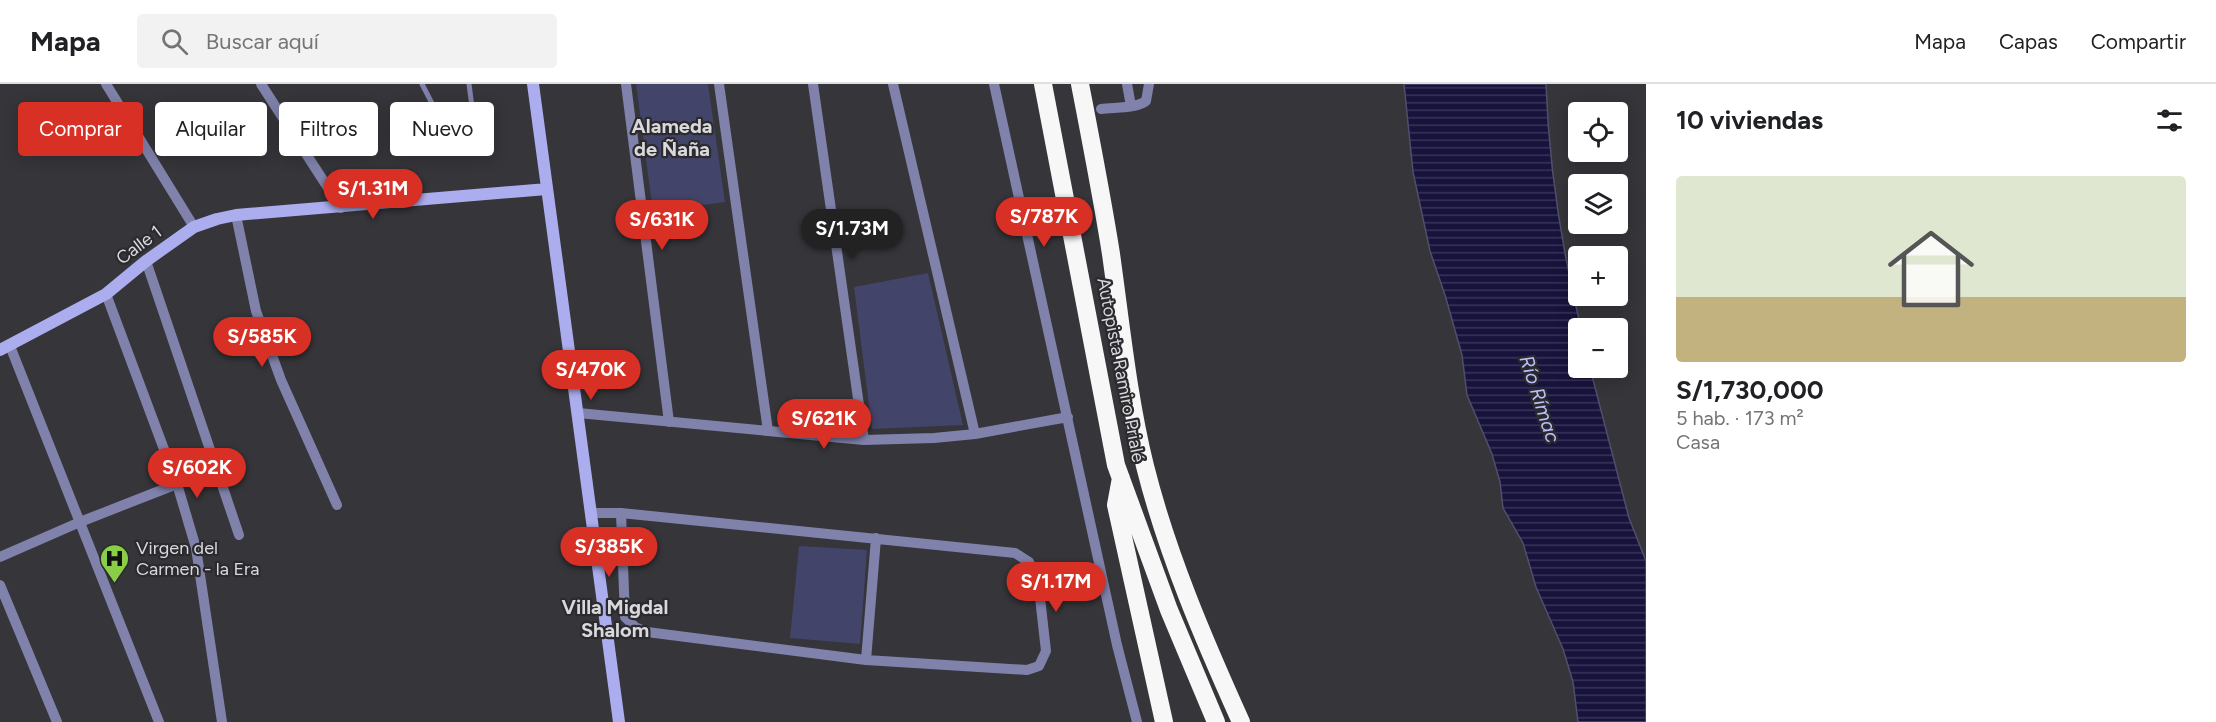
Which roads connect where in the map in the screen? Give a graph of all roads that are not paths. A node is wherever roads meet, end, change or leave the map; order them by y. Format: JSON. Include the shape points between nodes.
{"nodes":[{"id":1,"x":106,"y":84,"type":"edge"},
{"id":2,"x":261,"y":84,"type":"edge"},
{"id":3,"x":422,"y":84,"type":"edge"},
{"id":4,"x":468,"y":84,"type":"edge"},
{"id":5,"x":533,"y":84,"type":"edge"},
{"id":6,"x":626,"y":84,"type":"edge"},
{"id":7,"x":719,"y":84,"type":"edge"},
{"id":8,"x":813,"y":84,"type":"edge"},
{"id":9,"x":893,"y":84,"type":"edge"},
{"id":10,"x":994,"y":84,"type":"edge"},
{"id":11,"x":1043,"y":84,"type":"edge"},
{"id":12,"x":1080,"y":84,"type":"edge"},
{"id":13,"x":1127,"y":84,"type":"edge"},
{"id":14,"x":1149,"y":84,"type":"edge"},
{"id":15,"x":1131,"y":106,"type":"junction"},
{"id":16,"x":1101,"y":109,"type":"dead end"},
{"id":17,"x":547,"y":189,"type":"junction"},
{"id":18,"x":341,"y":208,"type":"junction"},
{"id":19,"x":236,"y":216,"type":"junction"},
{"id":20,"x":194,"y":227,"type":"junction"},
{"id":21,"x":146,"y":261,"type":"junction"},
{"id":22,"x":106,"y":294,"type":"junction"},
{"id":23,"x":5,"y":348,"type":"edge"},
{"id":24,"x":578,"y":413,"type":"junction"},
{"id":25,"x":1068,"y":417,"type":"junction"},
{"id":26,"x":669,"y":422,"type":"junction"},
{"id":27,"x":768,"y":431,"type":"junction"},
{"id":28,"x":975,"y":434,"type":"junction"},
{"id":29,"x":864,"y":440,"type":"junction"},
{"id":30,"x":1121,"y":478,"type":"junction"},
{"id":31,"x":177,"y":484,"type":"junction"},
{"id":32,"x":337,"y":505,"type":"dead end"},
{"id":33,"x":591,"y":513,"type":"junction"},
{"id":34,"x":621,"y":513,"type":"junction"},
{"id":35,"x":80,"y":522,"type":"junction"},
{"id":36,"x":239,"y":535,"type":"dead end"},
{"id":37,"x":876,"y":538,"type":"junction"},
{"id":38,"x":0,"y":557,"type":"edge"},
{"id":39,"x":0,"y":585,"type":"edge"},
{"id":40,"x":866,"y":660,"type":"junction"},
{"id":41,"x":57,"y":722,"type":"edge"},
{"id":42,"x":159,"y":722,"type":"edge"},
{"id":43,"x":222,"y":722,"type":"edge"},
{"id":44,"x":619,"y":722,"type":"edge"},
{"id":45,"x":1137,"y":722,"type":"edge"},
{"id":46,"x":1164,"y":722,"type":"edge"},
{"id":47,"x":1216,"y":722,"type":"edge"},
{"id":48,"x":1241,"y":722,"type":"edge"}],
"edges":[{"from":1,"to":20,"type":"street"},
{"from":2,"to":18,"type":"street"},
{"from":3,"to":4,"type":"lane","via":[[455,148],[477,145]]},
{"from":5,"to":17,"type":"street"},
{"from":6,"to":26,"type":"street"},
{"from":7,"to":27,"type":"street"},
{"from":8,"to":29,"type":"street"},
{"from":9,"to":28,"type":"street"},
{"from":10,"to":25,"type":"street"},
{"from":11,"to":30,"type":"highway","name":"Autopista Ramiro Prialé"},
{"from":12,"to":48,"type":"highway","name":"Autopista Ramiro Prialé","via":[[1145,466],[1171,550]]},
{"from":13,"to":15,"type":"street"},
{"from":14,"to":15,"type":"street","via":[[1146,101]]},
{"from":15,"to":16,"type":"street"},
{"from":17,"to":18,"type":"street","name":"Calle 1"},
{"from":17,"to":24,"type":"street"},
{"from":18,"to":19,"type":"street","name":"Calle 1"},
{"from":19,"to":20,"type":"street","name":"Calle 1"},
{"from":19,"to":32,"type":"street","via":[[256,311],[281,380]]},
{"from":20,"to":21,"type":"street","name":"Calle 1"},
{"from":21,"to":22,"type":"street","name":"Calle 1"},
{"from":21,"to":36,"type":"street"},
{"from":22,"to":23,"type":"street","name":"Calle 1"},
{"from":22,"to":31,"type":"street"},
{"from":23,"to":35,"type":"street"},
{"from":24,"to":26,"type":"street"},
{"from":24,"to":33,"type":"street"},
{"from":25,"to":28,"type":"street"},
{"from":25,"to":45,"type":"street"},
{"from":26,"to":27,"type":"street"},
{"from":27,"to":29,"type":"street"},
{"from":28,"to":29,"type":"street"},
{"from":30,"to":46,"type":"highway","via":[[1116,505]]},
{"from":30,"to":47,"type":"highway","name":"Autopista Ramiro Prialé","via":[[1169,610]]},
{"from":31,"to":35,"type":"street"},
{"from":31,"to":43,"type":"street","via":[[196,548]]},
{"from":33,"to":34,"type":"street"},
{"from":33,"to":44,"type":"street"},
{"from":34,"to":37,"type":"street"},
{"from":34,"to":40,"type":"street","via":[[625,616],[635,627],[647,632]]},
{"from":35,"to":38,"type":"street"},
{"from":35,"to":42,"type":"street"},
{"from":37,"to":40,"type":"street"},
{"from":37,"to":40,"type":"street","via":[[1015,553],[1029,562],[1038,580],[1046,651],[1039,666],[1027,670]]},
{"from":39,"to":41,"type":"street"}]}
